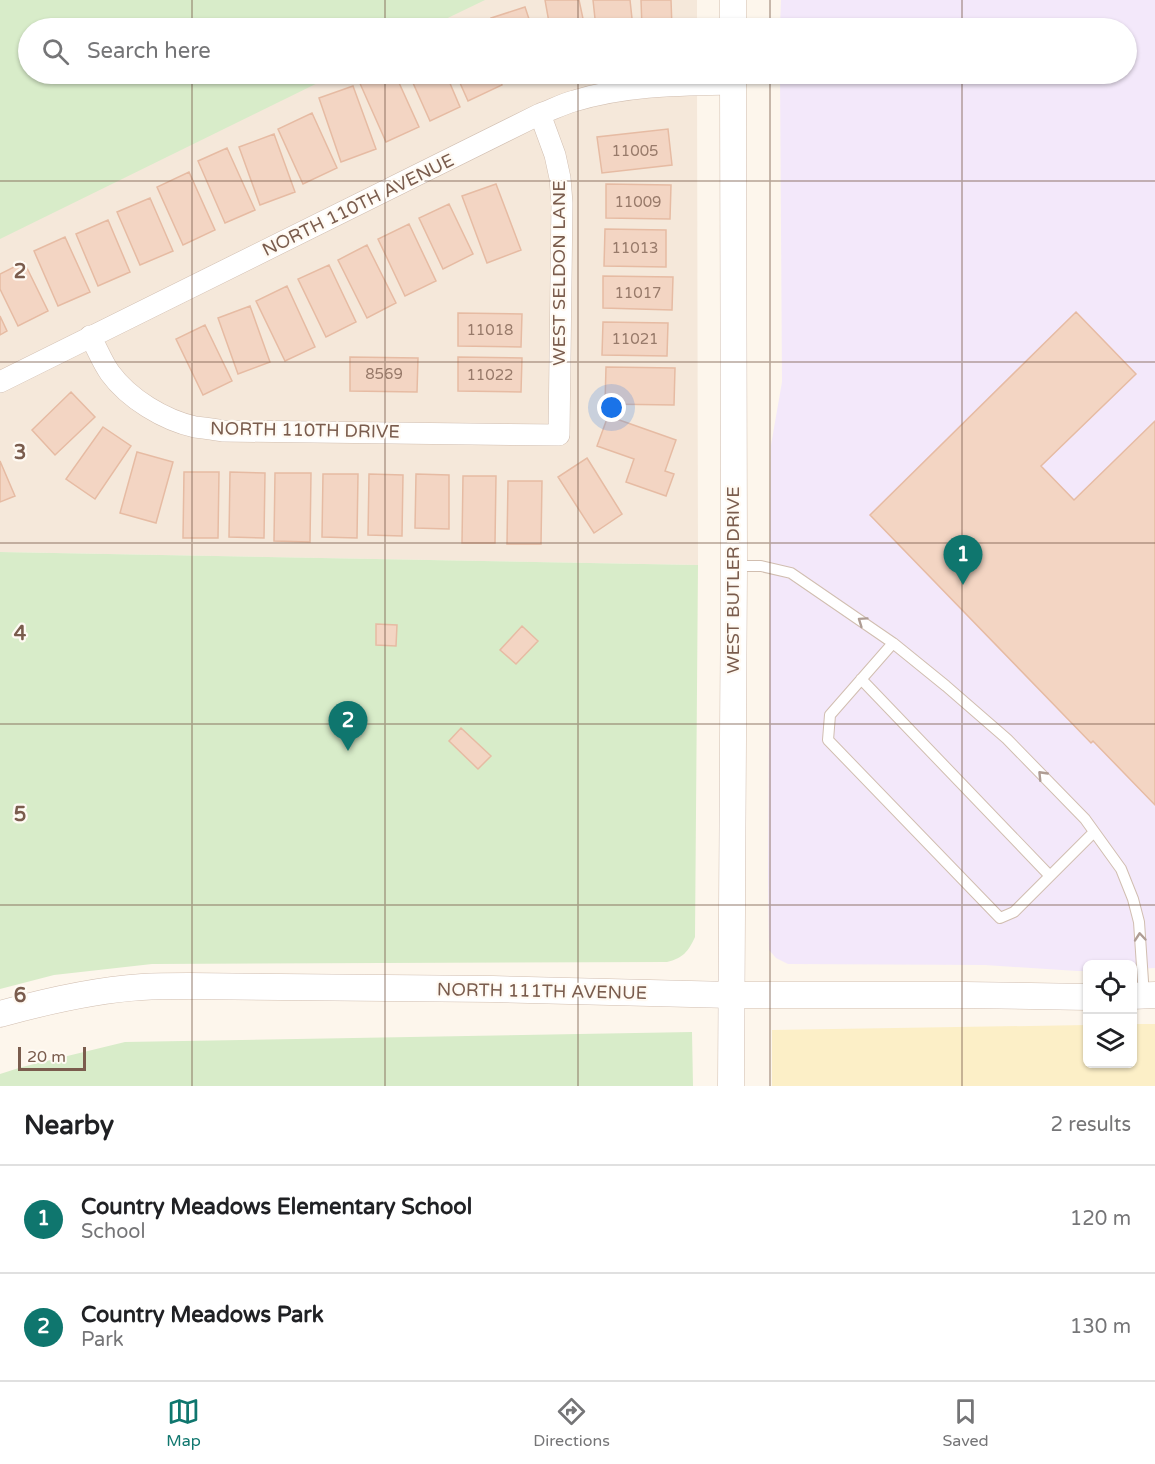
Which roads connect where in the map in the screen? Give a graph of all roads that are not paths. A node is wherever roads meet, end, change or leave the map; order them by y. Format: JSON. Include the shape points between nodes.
{"nodes":[{"id":1,"x":733,"y":0,"type":"edge"},
{"id":2,"x":733,"y":18,"type":"edge"},
{"id":3,"x":677,"y":84,"type":"edge"},
{"id":4,"x":733,"y":84,"type":"edge"},
{"id":5,"x":540,"y":114,"type":"junction"},
{"id":6,"x":90,"y":336,"type":"junction"},
{"id":7,"x":0,"y":382,"type":"edge"},
{"id":8,"x":559,"y":435,"type":"joint"},
{"id":9,"x":734,"y":566,"type":"junction"},
{"id":10,"x":893,"y":643,"type":"junction"},
{"id":11,"x":861,"y":679,"type":"junction"},
{"id":12,"x":1094,"y":832,"type":"junction"},
{"id":13,"x":1050,"y":876,"type":"junction"},
{"id":14,"x":731,"y":995,"type":"junction"},
{"id":15,"x":1144,"y":996,"type":"edge"},
{"id":16,"x":1083,"y":997,"type":"edge"},
{"id":17,"x":0,"y":1014,"type":"edge"},
{"id":18,"x":731,"y":1086,"type":"edge"}],
"edges":[{"from":1,"to":2,"type":"street"},
{"from":3,"to":5,"type":"street","name":"NORTH 110TH AVENUE","via":[[603,93]]},
{"from":4,"to":9,"type":"street","name":"WEST BUTLER DRIVE"},
{"from":5,"to":6,"type":"street","name":"NORTH 110TH AVENUE"},
{"from":5,"to":8,"type":"street","name":"WEST SELDON LANE","via":[[561,178]]},
{"from":6,"to":7,"type":"street","name":"NORTH 110TH AVENUE"},
{"from":6,"to":8,"type":"street","name":"NORTH 110TH DRIVE","via":[[110,373],[126,391],[144,405],[194,426],[222,431]]},
{"from":10,"to":9,"type":"lane","one_way":true,"via":[[791,573],[761,566]]},
{"from":9,"to":14,"type":"street","name":"WEST BUTLER DRIVE"},
{"from":10,"to":11,"type":"lane"},
{"from":12,"to":10,"type":"lane","one_way":true,"via":[[1007,739]]},
{"from":11,"to":13,"type":"lane"},
{"from":11,"to":13,"type":"lane","via":[[830,715],[828,740],[1000,918],[1014,912]]},
{"from":12,"to":13,"type":"lane"},
{"from":15,"to":12,"type":"lane","one_way":true,"via":[[1139,922],[1133,899],[1121,869]]},
{"from":14,"to":16,"type":"street","name":"NORTH 111TH AVENUE"},
{"from":14,"to":17,"type":"street","name":"NORTH 111TH AVENUE","via":[[142,987],[77,995]]},
{"from":14,"to":18,"type":"street","name":"WEST BUTLER DRIVE"}]}
